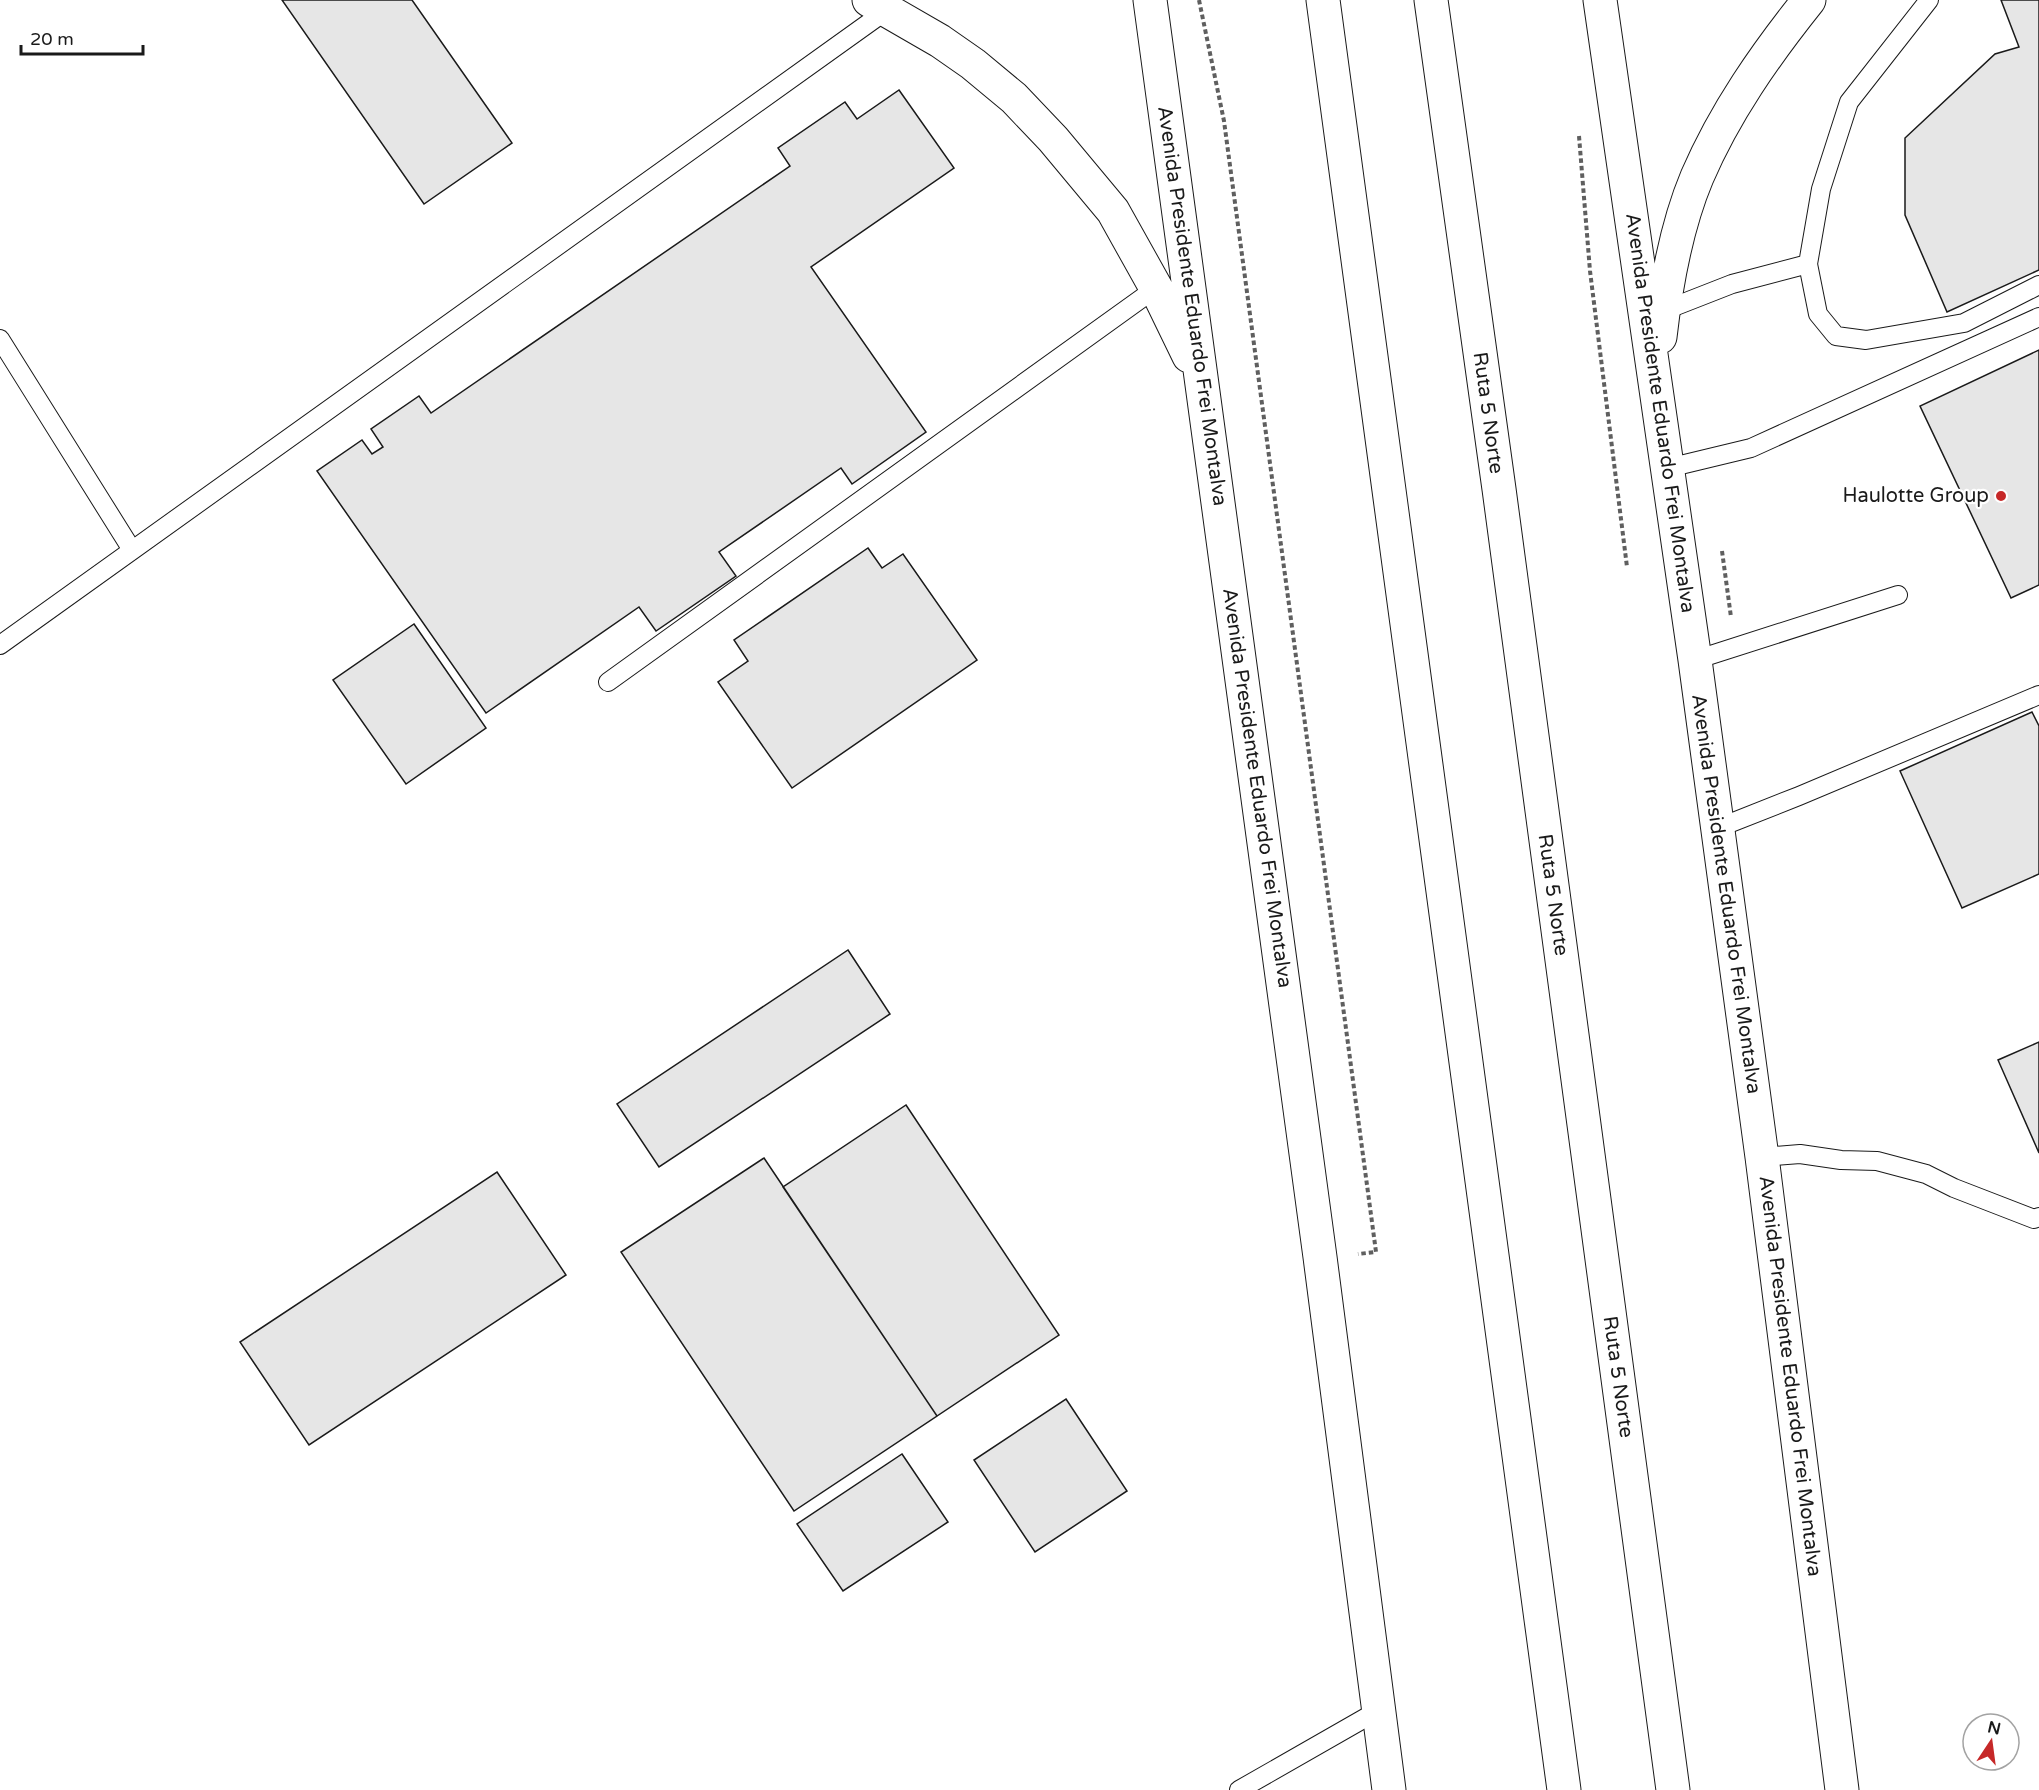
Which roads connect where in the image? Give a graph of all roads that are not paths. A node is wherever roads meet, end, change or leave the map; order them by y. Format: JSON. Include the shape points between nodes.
{"nodes":[{"id":1,"x":1150,"y":0,"type":"edge"},
{"id":2,"x":1323,"y":0,"type":"edge"},
{"id":3,"x":1431,"y":0,"type":"edge"},
{"id":4,"x":1600,"y":0,"type":"edge"},
{"id":5,"x":1809,"y":0,"type":"edge"},
{"id":6,"x":1929,"y":0,"type":"edge"},
{"id":7,"x":878,"y":5,"type":"edge"},
{"id":8,"x":1808,"y":264,"type":"junction"},
{"id":9,"x":2039,"y":285,"type":"edge"},
{"id":10,"x":1156,"y":288,"type":"junction"},
{"id":11,"x":1663,"y":311,"type":"junction"},
{"id":12,"x":2039,"y":317,"type":"edge"},
{"id":13,"x":0,"y":339,"type":"edge"},
{"id":14,"x":1655,"y":375,"type":"junction"},
{"id":15,"x":1202,"y":381,"type":"junction"},
{"id":16,"x":1668,"y":468,"type":"junction"},
{"id":17,"x":132,"y":550,"type":"junction"},
{"id":18,"x":1898,"y":596,"type":"dead end"},
{"id":19,"x":0,"y":645,"type":"edge"},
{"id":20,"x":1695,"y":660,"type":"junction"},
{"id":21,"x":608,"y":682,"type":"dead end"},
{"id":22,"x":2039,"y":695,"type":"edge"},
{"id":23,"x":1718,"y":828,"type":"junction"},
{"id":24,"x":1762,"y":1157,"type":"junction"},
{"id":25,"x":2039,"y":1217,"type":"edge"},
{"id":26,"x":1379,"y":1710,"type":"junction"},
{"id":27,"x":1244,"y":1789,"type":"edge"},
{"id":28,"x":1389,"y":1790,"type":"edge"},
{"id":29,"x":1564,"y":1790,"type":"edge"},
{"id":30,"x":1673,"y":1790,"type":"edge"},
{"id":31,"x":1842,"y":1790,"type":"edge"}],
"edges":[{"from":1,"to":15,"type":"main road","name":"Avenida Presidente Eduardo Frei Montalva"},
{"from":2,"to":29,"type":"main road"},
{"from":3,"to":30,"type":"main road","name":"Ruta 5 Norte"},
{"from":4,"to":14,"type":"main road","name":"Avenida Presidente Eduardo Frei Montalva"},
{"from":5,"to":11,"type":"main road","via":[[1751,78],[1712,145],[1683,222]]},
{"from":6,"to":8,"type":"lane","via":[[1849,102],[1821,189]]},
{"from":7,"to":10,"type":"main road","via":[[957,52],[1014,98],[1113,211]]},
{"from":7,"to":17,"type":"lane"},
{"from":8,"to":9,"type":"lane","via":[[1818,314],[1836,336],[1866,340],[1964,323]]},
{"from":8,"to":11,"type":"lane","via":[[1732,284]]},
{"from":10,"to":15,"type":"main road"},
{"from":10,"to":21,"type":"lane"},
{"from":11,"to":14,"type":"main road"},
{"from":12,"to":16,"type":"lane","via":[[1751,448]]},
{"from":13,"to":17,"type":"lane"},
{"from":14,"to":16,"type":"main road","name":"Avenida Presidente Eduardo Frei Montalva"},
{"from":15,"to":26,"type":"main road","name":"Avenida Presidente Eduardo Frei Montalva"},
{"from":16,"to":20,"type":"main road","name":"Avenida Presidente Eduardo Frei Montalva"},
{"from":17,"to":19,"type":"lane"},
{"from":18,"to":20,"type":"lane"},
{"from":20,"to":23,"type":"main road","name":"Avenida Presidente Eduardo Frei Montalva"},
{"from":22,"to":23,"type":"lane"},
{"from":23,"to":24,"type":"main road","name":"Avenida Presidente Eduardo Frei Montalva"},
{"from":24,"to":25,"type":"lane","via":[[1800,1154],[1877,1161],[1926,1174],[2034,1219]]},
{"from":24,"to":31,"type":"main road","name":"Avenida Presidente Eduardo Frei Montalva"},
{"from":26,"to":27,"type":"lane"},
{"from":26,"to":28,"type":"main road","name":"Avenida Presidente Eduardo Frei Montalva"}]}
